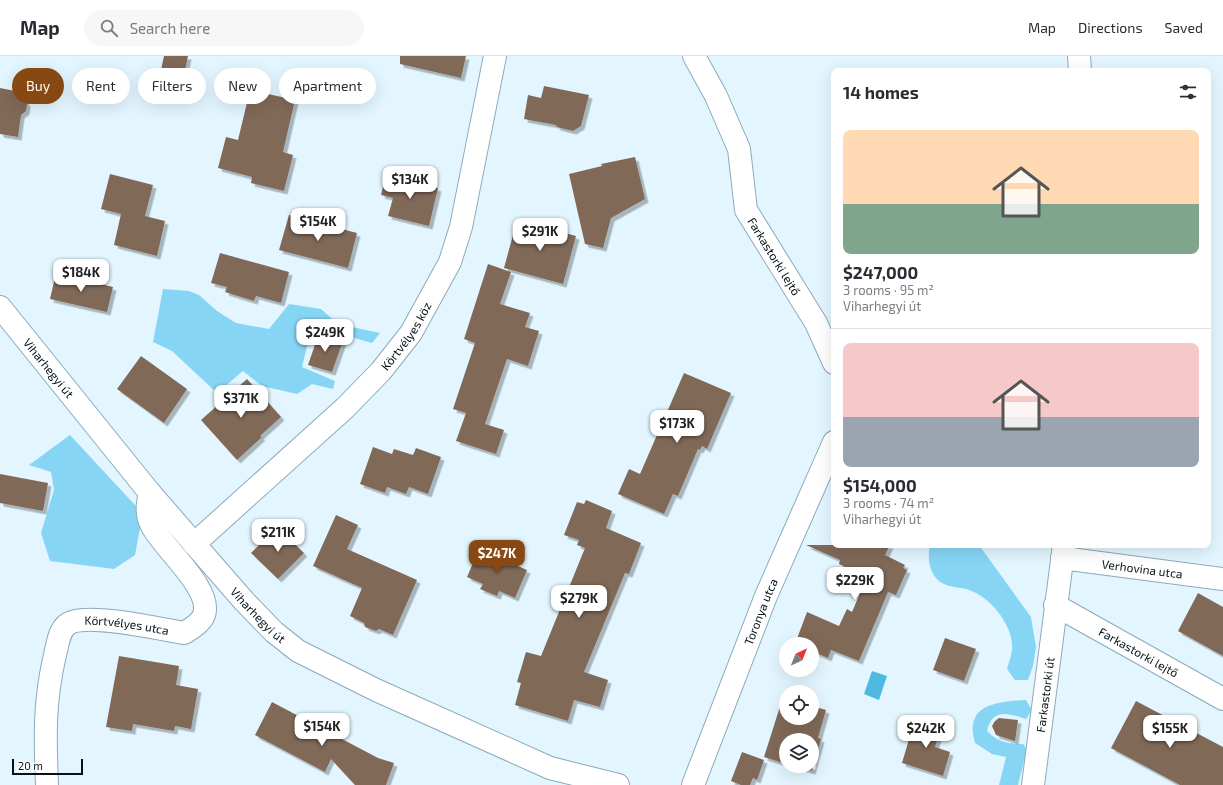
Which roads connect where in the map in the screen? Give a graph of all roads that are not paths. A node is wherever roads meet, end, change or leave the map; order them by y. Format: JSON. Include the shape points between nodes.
{"nodes":[{"id":1,"x":495,"y":56,"type":"edge"},
{"id":2,"x":694,"y":56,"type":"edge"},
{"id":3,"x":1079,"y":56,"type":"edge"},
{"id":4,"x":1080,"y":68,"type":"edge"},
{"id":5,"x":0,"y":307,"type":"edge"},
{"id":6,"x":831,"y":356,"type":"edge"},
{"id":7,"x":831,"y":449,"type":"edge"},
{"id":8,"x":150,"y":493,"type":"junction"},
{"id":9,"x":194,"y":544,"type":"junction"},
{"id":10,"x":1063,"y":552,"type":"edge"},
{"id":11,"x":1223,"y":579,"type":"edge"},
{"id":12,"x":1055,"y":605,"type":"junction"},
{"id":13,"x":1223,"y":699,"type":"edge"},
{"id":14,"x":47,"y":785,"type":"edge"},
{"id":15,"x":618,"y":785,"type":"edge"},
{"id":16,"x":693,"y":785,"type":"edge"},
{"id":17,"x":1033,"y":785,"type":"edge"}],
"edges":[{"from":1,"to":9,"type":"street","name":"Körtvélyes köz","via":[[461,227],[450,262],[412,333],[381,371],[345,408]]},
{"from":2,"to":6,"type":"street","name":"Farkastorki lejtő","via":[[740,149],[746,210],[816,323]]},
{"from":3,"to":4,"type":"street"},
{"from":5,"to":8,"type":"street","name":"Viharhegyi út"},
{"from":7,"to":16,"type":"street","name":"Toronya utca","via":[[766,596]]},
{"from":8,"to":9,"type":"street","name":"Viharhegyi út"},
{"from":8,"to":14,"type":"street","name":"Körtvélyes utca","via":[[147,508],[152,526],[200,590],[204,615],[184,634],[85,620],[71,622],[61,631],[48,684],[44,728]]},
{"from":9,"to":15,"type":"street","name":"Viharhegyi út","via":[[274,632],[298,651],[376,690],[550,768]]},
{"from":10,"to":11,"type":"street","name":"Verhovina utca"},
{"from":10,"to":12,"type":"street","name":"Farkastorki út"},
{"from":12,"to":13,"type":"street","name":"Farkastorki lejtő"},
{"from":12,"to":17,"type":"street","name":"Farkastorki út"}]}
